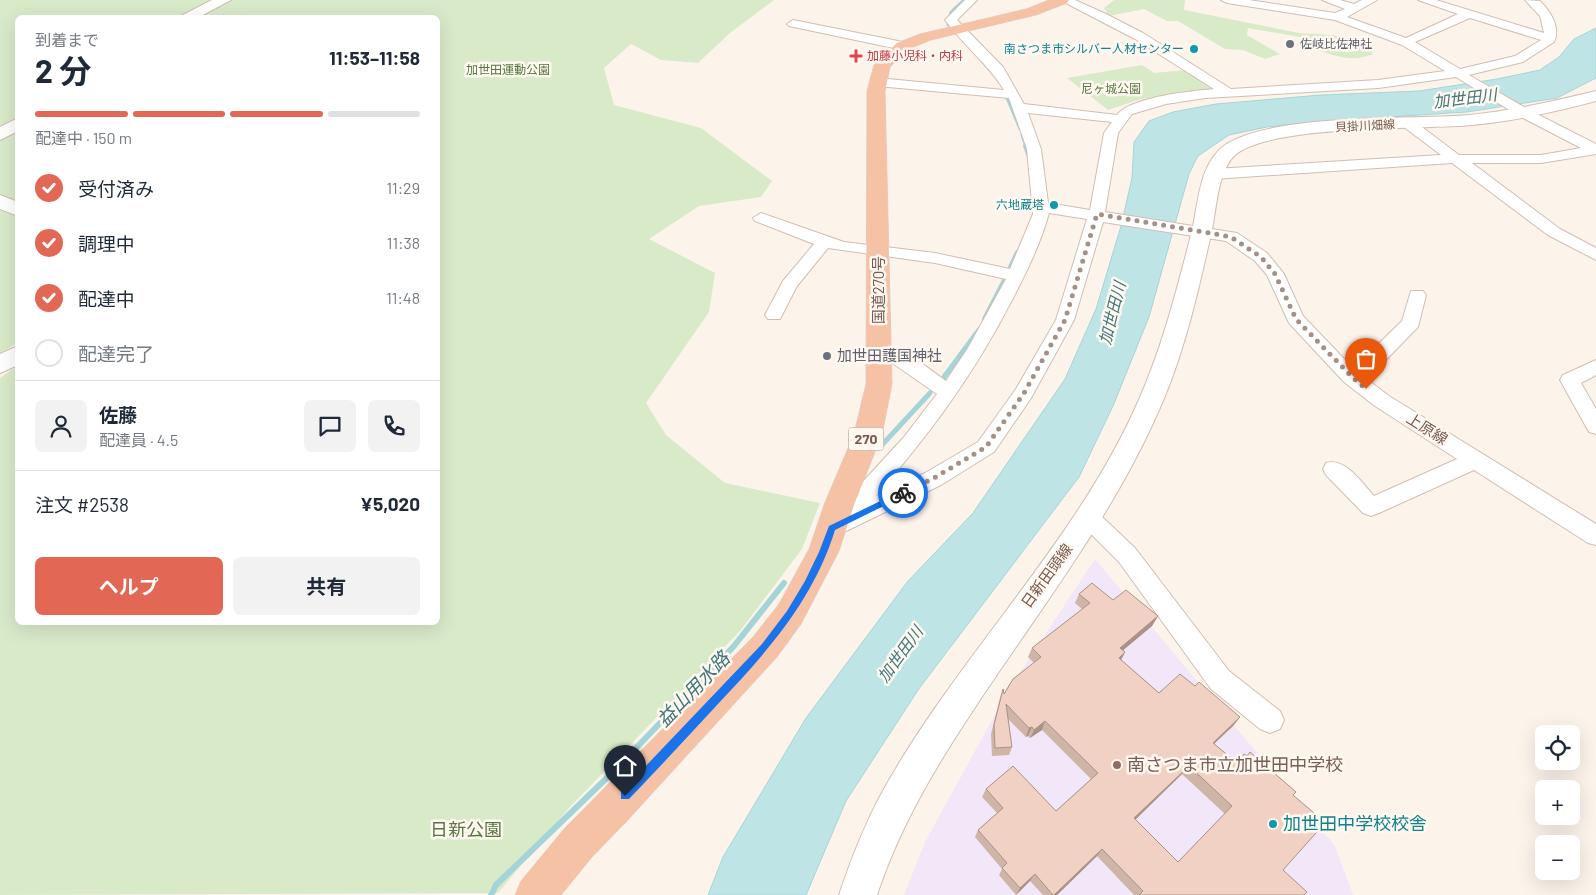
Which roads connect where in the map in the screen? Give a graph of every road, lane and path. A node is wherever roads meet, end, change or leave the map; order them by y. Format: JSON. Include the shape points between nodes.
{"nodes":[{"id":1,"x":224,"y":0,"type":"edge"},
{"id":2,"x":971,"y":0,"type":"edge"},
{"id":3,"x":1062,"y":0,"type":"edge"},
{"id":4,"x":1066,"y":0,"type":"edge"},
{"id":5,"x":1227,"y":0,"type":"edge"},
{"id":6,"x":1328,"y":0,"type":"edge"},
{"id":7,"x":1371,"y":0,"type":"edge"},
{"id":8,"x":1424,"y":0,"type":"edge"},
{"id":9,"x":1531,"y":0,"type":"edge"},
{"id":10,"x":1355,"y":8,"type":"junction"},
{"id":11,"x":1469,"y":14,"type":"junction"},
{"id":12,"x":191,"y":15,"type":"edge"},
{"id":13,"x":1337,"y":17,"type":"junction"},
{"id":14,"x":793,"y":24,"type":"dead end"},
{"id":15,"x":958,"y":30,"type":"junction"},
{"id":16,"x":1550,"y":39,"type":"junction"},
{"id":17,"x":1406,"y":42,"type":"junction"},
{"id":18,"x":903,"y":46,"type":"junction"},
{"id":19,"x":1463,"y":75,"type":"junction"},
{"id":20,"x":876,"y":82,"type":"junction"},
{"id":21,"x":1226,"y":92,"type":"junction"},
{"id":22,"x":1014,"y":95,"type":"junction"},
{"id":23,"x":1596,"y":96,"type":"edge"},
{"id":24,"x":1020,"y":108,"type":"junction"},
{"id":25,"x":1522,"y":111,"type":"junction"},
{"id":26,"x":1119,"y":119,"type":"junction"},
{"id":27,"x":1410,"y":124,"type":"junction"},
{"id":28,"x":15,"y":125,"type":"edge"},
{"id":29,"x":0,"y":135,"type":"edge"},
{"id":30,"x":1596,"y":150,"type":"edge"},
{"id":31,"x":1458,"y":160,"type":"junction"},
{"id":32,"x":1214,"y":174,"type":"junction"},
{"id":33,"x":0,"y":201,"type":"edge"},
{"id":34,"x":1040,"y":207,"type":"junction"},
{"id":35,"x":15,"y":208,"type":"edge"},
{"id":36,"x":1101,"y":215,"type":"junction"},
{"id":37,"x":761,"y":218,"type":"dead end"},
{"id":38,"x":1198,"y":234,"type":"junction"},
{"id":39,"x":824,"y":242,"type":"junction"},
{"id":40,"x":879,"y":251,"type":"junction"},
{"id":41,"x":1596,"y":255,"type":"edge"},
{"id":42,"x":1016,"y":276,"type":"junction"},
{"id":43,"x":1417,"y":295,"type":"dead end"},
{"id":44,"x":774,"y":315,"type":"dead end"},
{"id":45,"x":879,"y":349,"type":"junction"},
{"id":46,"x":15,"y":356,"type":"edge"},
{"id":47,"x":0,"y":365,"type":"edge"},
{"id":48,"x":1596,"y":367,"type":"edge"},
{"id":49,"x":1352,"y":377,"type":"junction"},
{"id":50,"x":950,"y":392,"type":"junction"},
{"id":51,"x":1596,"y":427,"type":"edge"},
{"id":52,"x":1475,"y":460,"type":"junction"},
{"id":53,"x":1334,"y":469,"type":"dead end"},
{"id":54,"x":835,"y":517,"type":"junction"},
{"id":55,"x":1089,"y":518,"type":"junction"},
{"id":56,"x":1596,"y":536,"type":"edge"},
{"id":57,"x":1270,"y":720,"type":"dead end"},
{"id":58,"x":536,"y":895,"type":"edge"},
{"id":59,"x":858,"y":895,"type":"edge"}],
"edges":[{"from":1,"to":12,"type":"street"},
{"from":2,"to":15,"type":"street","via":[[952,20]]},
{"from":3,"to":15,"type":"highway","name":"国道270号","number":"270","via":[[1031,12]]},
{"from":4,"to":21,"type":"street","via":[[1139,36]]},
{"from":5,"to":13,"type":"street"},
{"from":6,"to":10,"type":"street"},
{"from":7,"to":10,"type":"street"},
{"from":8,"to":11,"type":"street"},
{"from":9,"to":16,"type":"street","via":[[1549,20],[1552,27]]},
{"from":10,"to":13,"type":"street"},
{"from":11,"to":16,"type":"street"},
{"from":11,"to":17,"type":"street"},
{"from":13,"to":17,"type":"street"},
{"from":14,"to":18,"type":"street"},
{"from":15,"to":18,"type":"highway","name":"国道270号","number":"270"},
{"from":15,"to":22,"type":"street","via":[[998,70]]},
{"from":16,"to":19,"type":"street","via":[[1519,59]]},
{"from":17,"to":19,"type":"street"},
{"from":18,"to":20,"type":"highway","name":"国道270号","number":"270","via":[[882,65]]},
{"from":19,"to":21,"type":"street","via":[[1378,84]]},
{"from":19,"to":25,"type":"street"},
{"from":20,"to":22,"type":"street"},
{"from":20,"to":40,"type":"highway","name":"国道270号","number":"270"},
{"from":21,"to":26,"type":"street","via":[[1143,105],[1127,111]]},
{"from":22,"to":24,"type":"street"},
{"from":23,"to":25,"type":"street","name":"貝掛川畑線"},
{"from":24,"to":26,"type":"street"},
{"from":24,"to":34,"type":"street","via":[[1034,149]]},
{"from":25,"to":27,"type":"street","name":"貝掛川畑線","via":[[1471,120]]},
{"from":25,"to":30,"type":"street"},
{"from":26,"to":36,"type":"street","via":[[1111,133]]},
{"from":27,"to":31,"type":"street"},
{"from":27,"to":32,"type":"street","name":"貝掛川畑線","via":[[1312,129],[1259,138],[1230,150]]},
{"from":28,"to":29,"type":"street"},
{"from":30,"to":31,"type":"street","via":[[1541,159]]},
{"from":31,"to":32,"type":"street"},
{"from":31,"to":41,"type":"street","via":[[1554,232]]},
{"from":32,"to":38,"type":"street","name":"貝掛川畑線"},
{"from":33,"to":35,"type":"street"},
{"from":34,"to":36,"type":"street","name":"上原線"},
{"from":34,"to":42,"type":"street","via":[[1041,214]]},
{"from":36,"to":38,"type":"street","name":"上原線"},
{"from":36,"to":54,"type":"street","via":[[1065,320],[1024,393],[986,447],[934,478]]},
{"from":37,"to":39,"type":"street"},
{"from":38,"to":49,"type":"street","name":"上原線","via":[[1231,237],[1261,257],[1275,274],[1296,319]]},
{"from":38,"to":55,"type":"street","name":"日新田頭線","via":[[1166,361],[1152,398]]},
{"from":39,"to":40,"type":"street"},
{"from":39,"to":44,"type":"street","via":[[789,285]]},
{"from":40,"to":42,"type":"street","via":[[935,258]]},
{"from":40,"to":45,"type":"highway","name":"国道270号","number":"270"},
{"from":42,"to":50,"type":"street","via":[[977,350]]},
{"from":43,"to":49,"type":"street","via":[[1410,322],[1371,363]]},
{"from":45,"to":50,"type":"street"},
{"from":45,"to":54,"type":"highway","name":"国道270号","number":"270","via":[[879,384],[868,434]]},
{"from":46,"to":47,"type":"street"},
{"from":48,"to":51,"type":"street","via":[[1570,380]]},
{"from":49,"to":52,"type":"street","name":"上原線"},
{"from":50,"to":54,"type":"street","via":[[868,490]]},
{"from":52,"to":53,"type":"street","via":[[1371,507]]},
{"from":52,"to":56,"type":"street","name":"上原線"},
{"from":54,"to":58,"type":"highway","name":"国道270号","number":"270","via":[[824,552],[808,584],[765,647],[578,843]]},
{"from":55,"to":57,"type":"street","via":[[1128,555],[1220,680]]},
{"from":55,"to":59,"type":"street","name":"日新田頭線","via":[[1002,639],[898,800],[873,850]]}]}
